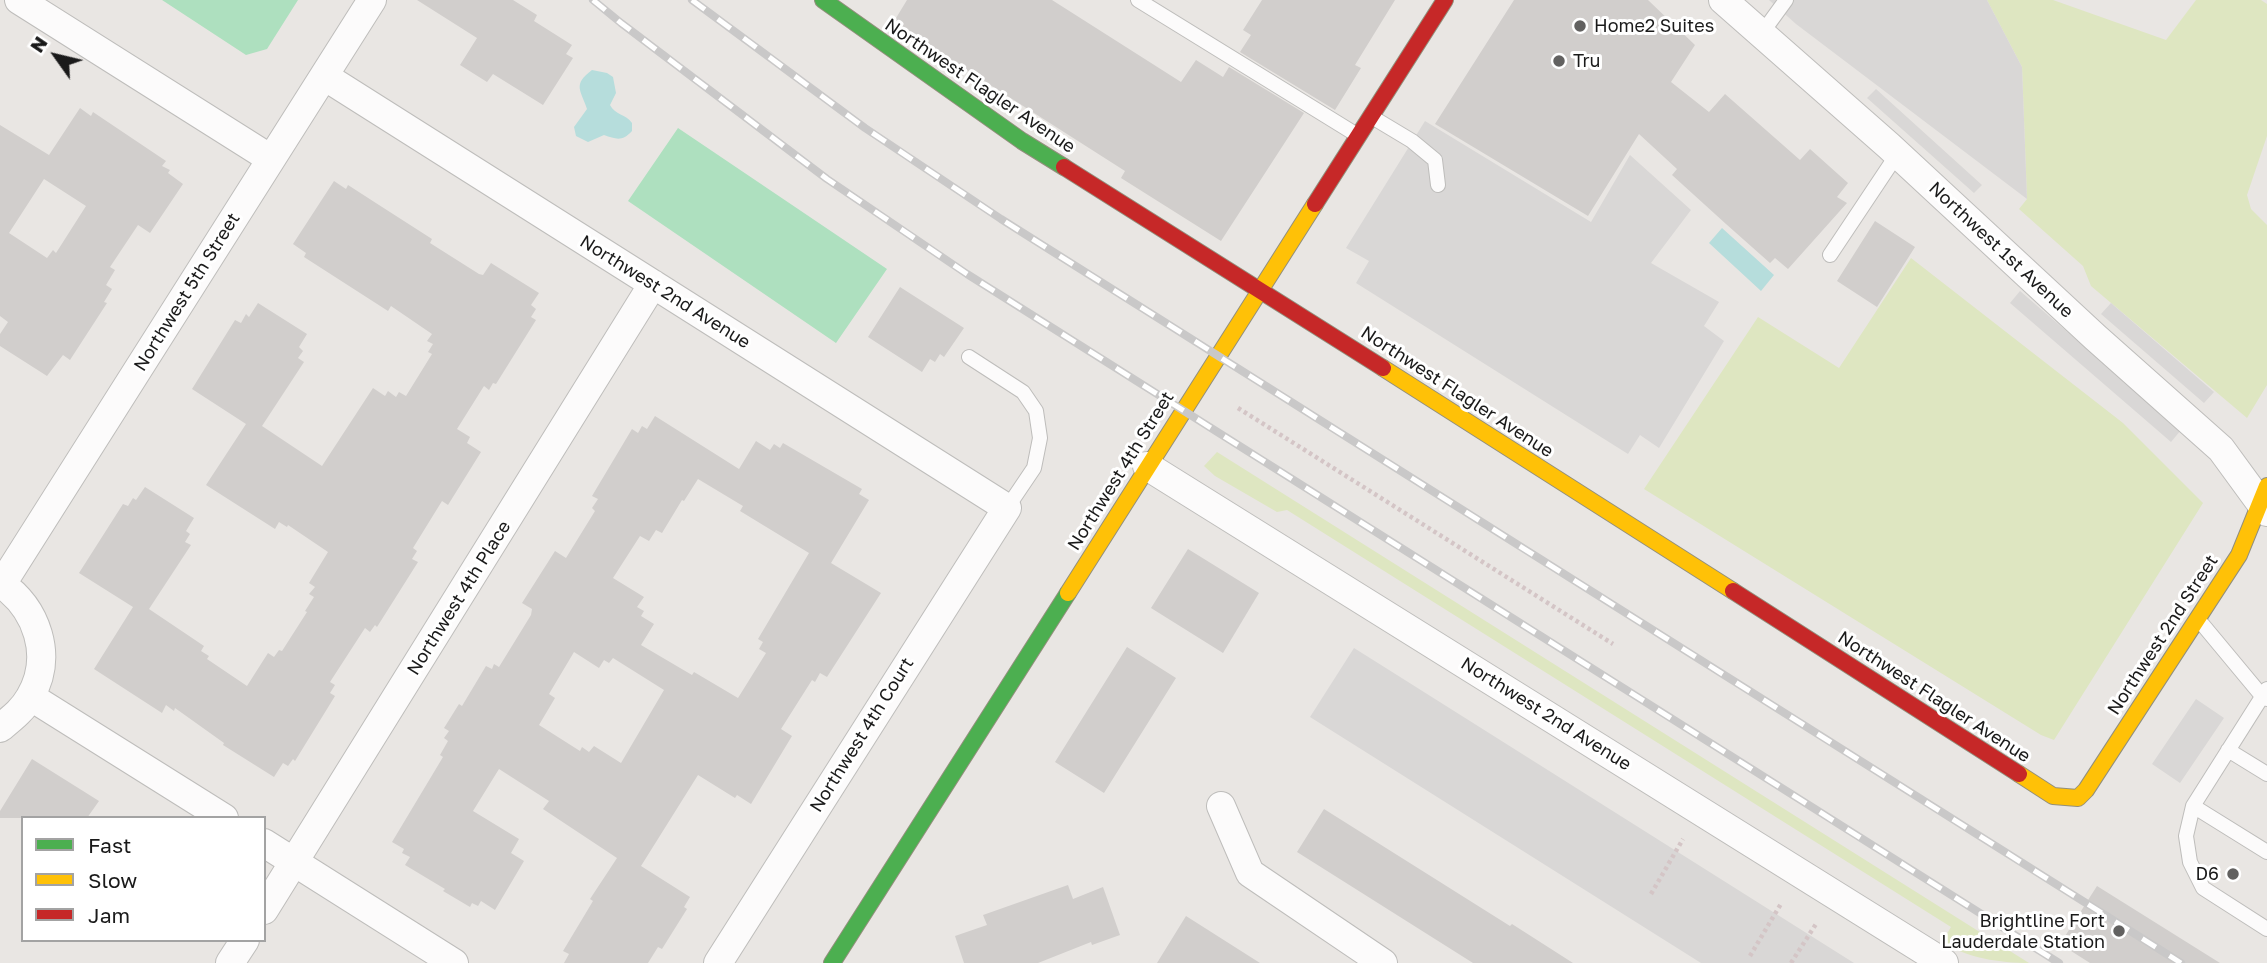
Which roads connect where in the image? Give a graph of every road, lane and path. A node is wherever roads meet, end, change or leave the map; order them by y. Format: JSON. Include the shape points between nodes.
{"nodes":[{"id":1,"x":19,"y":0,"type":"edge"},
{"id":2,"x":372,"y":0,"type":"edge"},
{"id":3,"x":823,"y":0,"type":"edge"},
{"id":4,"x":1138,"y":0,"type":"edge"},
{"id":5,"x":1445,"y":0,"type":"edge"},
{"id":6,"x":1723,"y":0,"type":"edge"},
{"id":7,"x":1786,"y":0,"type":"edge"},
{"id":8,"x":1762,"y":33,"type":"junction"},
{"id":9,"x":324,"y":76,"type":"junction"},
{"id":10,"x":1371,"y":116,"type":"junction"},
{"id":11,"x":1358,"y":136,"type":"junction"},
{"id":12,"x":1898,"y":153,"type":"junction"},
{"id":13,"x":271,"y":159,"type":"junction"},
{"id":14,"x":1438,"y":185,"type":"dead end"},
{"id":15,"x":1830,"y":255,"type":"dead end"},
{"id":16,"x":653,"y":284,"type":"junction"},
{"id":17,"x":1259,"y":290,"type":"junction"},
{"id":18,"x":969,"y":357,"type":"dead end"},
{"id":19,"x":1238,"y":408,"type":"dead end"},
{"id":20,"x":1147,"y":466,"type":"junction"},
{"id":21,"x":2265,"y":500,"type":"edge"},
{"id":22,"x":1007,"y":508,"type":"junction"},
{"id":23,"x":1,"y":584,"type":"edge"},
{"id":24,"x":2198,"y":618,"type":"junction"},
{"id":25,"x":1613,"y":644,"type":"dead end"},
{"id":26,"x":2265,"y":695,"type":"edge"},
{"id":27,"x":31,"y":697,"type":"junction"},
{"id":28,"x":0,"y":728,"type":"edge"},
{"id":29,"x":2228,"y":750,"type":"junction"},
{"id":30,"x":2267,"y":774,"type":"edge"},
{"id":31,"x":2078,"y":798,"type":"joint"},
{"id":32,"x":1221,"y":806,"type":"dead end"},
{"id":33,"x":2193,"y":806,"type":"junction"},
{"id":34,"x":221,"y":816,"type":"edge"},
{"id":35,"x":1683,"y":839,"type":"dead end"},
{"id":36,"x":266,"y":844,"type":"edge"},
{"id":37,"x":2267,"y":852,"type":"edge"},
{"id":38,"x":295,"y":863,"type":"junction"},
{"id":39,"x":1651,"y":894,"type":"dead end"},
{"id":40,"x":1782,"y":902,"type":"dead end"},
{"id":41,"x":266,"y":907,"type":"edge"},
{"id":42,"x":1816,"y":924,"type":"dead end"},
{"id":43,"x":2267,"y":929,"type":"edge"},
{"id":44,"x":244,"y":942,"type":"edge"},
{"id":45,"x":1750,"y":956,"type":"dead end"},
{"id":46,"x":230,"y":963,"type":"edge"},
{"id":47,"x":454,"y":963,"type":"edge"},
{"id":48,"x":718,"y":963,"type":"edge"},
{"id":49,"x":832,"y":963,"type":"edge"},
{"id":50,"x":1382,"y":963,"type":"edge"},
{"id":51,"x":1791,"y":963,"type":"edge"},
{"id":52,"x":1944,"y":963,"type":"edge"}],
"edges":[{"from":1,"to":13,"type":"street"},
{"from":2,"to":9,"type":"street","name":"Northwest 5th Street"},
{"from":3,"to":17,"type":"street","name":"Northwest Flagler Avenue","via":[[1022,141]]},
{"from":4,"to":11,"type":"lane"},
{"from":5,"to":10,"type":"street","name":"Northwest 4th Street"},
{"from":6,"to":8,"type":"street","name":"Northwest 1st Avenue"},
{"from":7,"to":8,"type":"lane"},
{"from":8,"to":12,"type":"street","name":"Northwest 1st Avenue"},
{"from":9,"to":13,"type":"street","name":"Northwest 5th Street"},
{"from":9,"to":16,"type":"street","name":"Northwest 2nd Avenue"},
{"from":10,"to":11,"type":"street","name":"Northwest 4th Street"},
{"from":10,"to":14,"type":"lane","via":[[1435,160]]},
{"from":11,"to":17,"type":"street","name":"Northwest 4th Street"},
{"from":12,"to":15,"type":"lane"},
{"from":12,"to":21,"type":"street","name":"Northwest 1st Avenue","via":[[2221,449]]},
{"from":13,"to":23,"type":"street","name":"Northwest 5th Street"},
{"from":16,"to":22,"type":"street","name":"Northwest 2nd Avenue"},
{"from":16,"to":38,"type":"street","name":"Northwest 4th Place"},
{"from":17,"to":20,"type":"street","name":"Northwest 4th Street"},
{"from":17,"to":31,"type":"street","name":"Northwest Flagler Avenue","via":[[2053,796]]},
{"from":18,"to":22,"type":"lane","via":[[1023,392],[1036,411],[1040,438],[1034,468]]},
{"from":19,"to":25,"type":"path"},
{"from":20,"to":49,"type":"street","name":"Northwest 4th Street"},
{"from":20,"to":52,"type":"street","name":"Northwest 2nd Avenue"},
{"from":21,"to":24,"type":"street","name":"Northwest 2nd Street","via":[[2239,555]]},
{"from":22,"to":48,"type":"street","name":"Northwest 4th Court"},
{"from":23,"to":27,"type":"street","via":[[21,600],[35,622],[41,647],[40,673]]},
{"from":24,"to":26,"type":"lane"},
{"from":24,"to":31,"type":"street","name":"Northwest 2nd Street"},
{"from":26,"to":29,"type":"lane"},
{"from":27,"to":28,"type":"street"},
{"from":27,"to":34,"type":"street"},
{"from":29,"to":30,"type":"lane"},
{"from":29,"to":33,"type":"lane"},
{"from":32,"to":50,"type":"street","via":[[1250,873]]},
{"from":33,"to":37,"type":"lane"},
{"from":33,"to":43,"type":"lane","via":[[2186,836],[2190,862],[2203,888]]},
{"from":35,"to":39,"type":"path"},
{"from":36,"to":38,"type":"street"},
{"from":38,"to":41,"type":"street","name":"Northwest 4th Place"},
{"from":38,"to":47,"type":"street"},
{"from":40,"to":45,"type":"path"},
{"from":42,"to":51,"type":"path"},
{"from":44,"to":46,"type":"street"}]}
